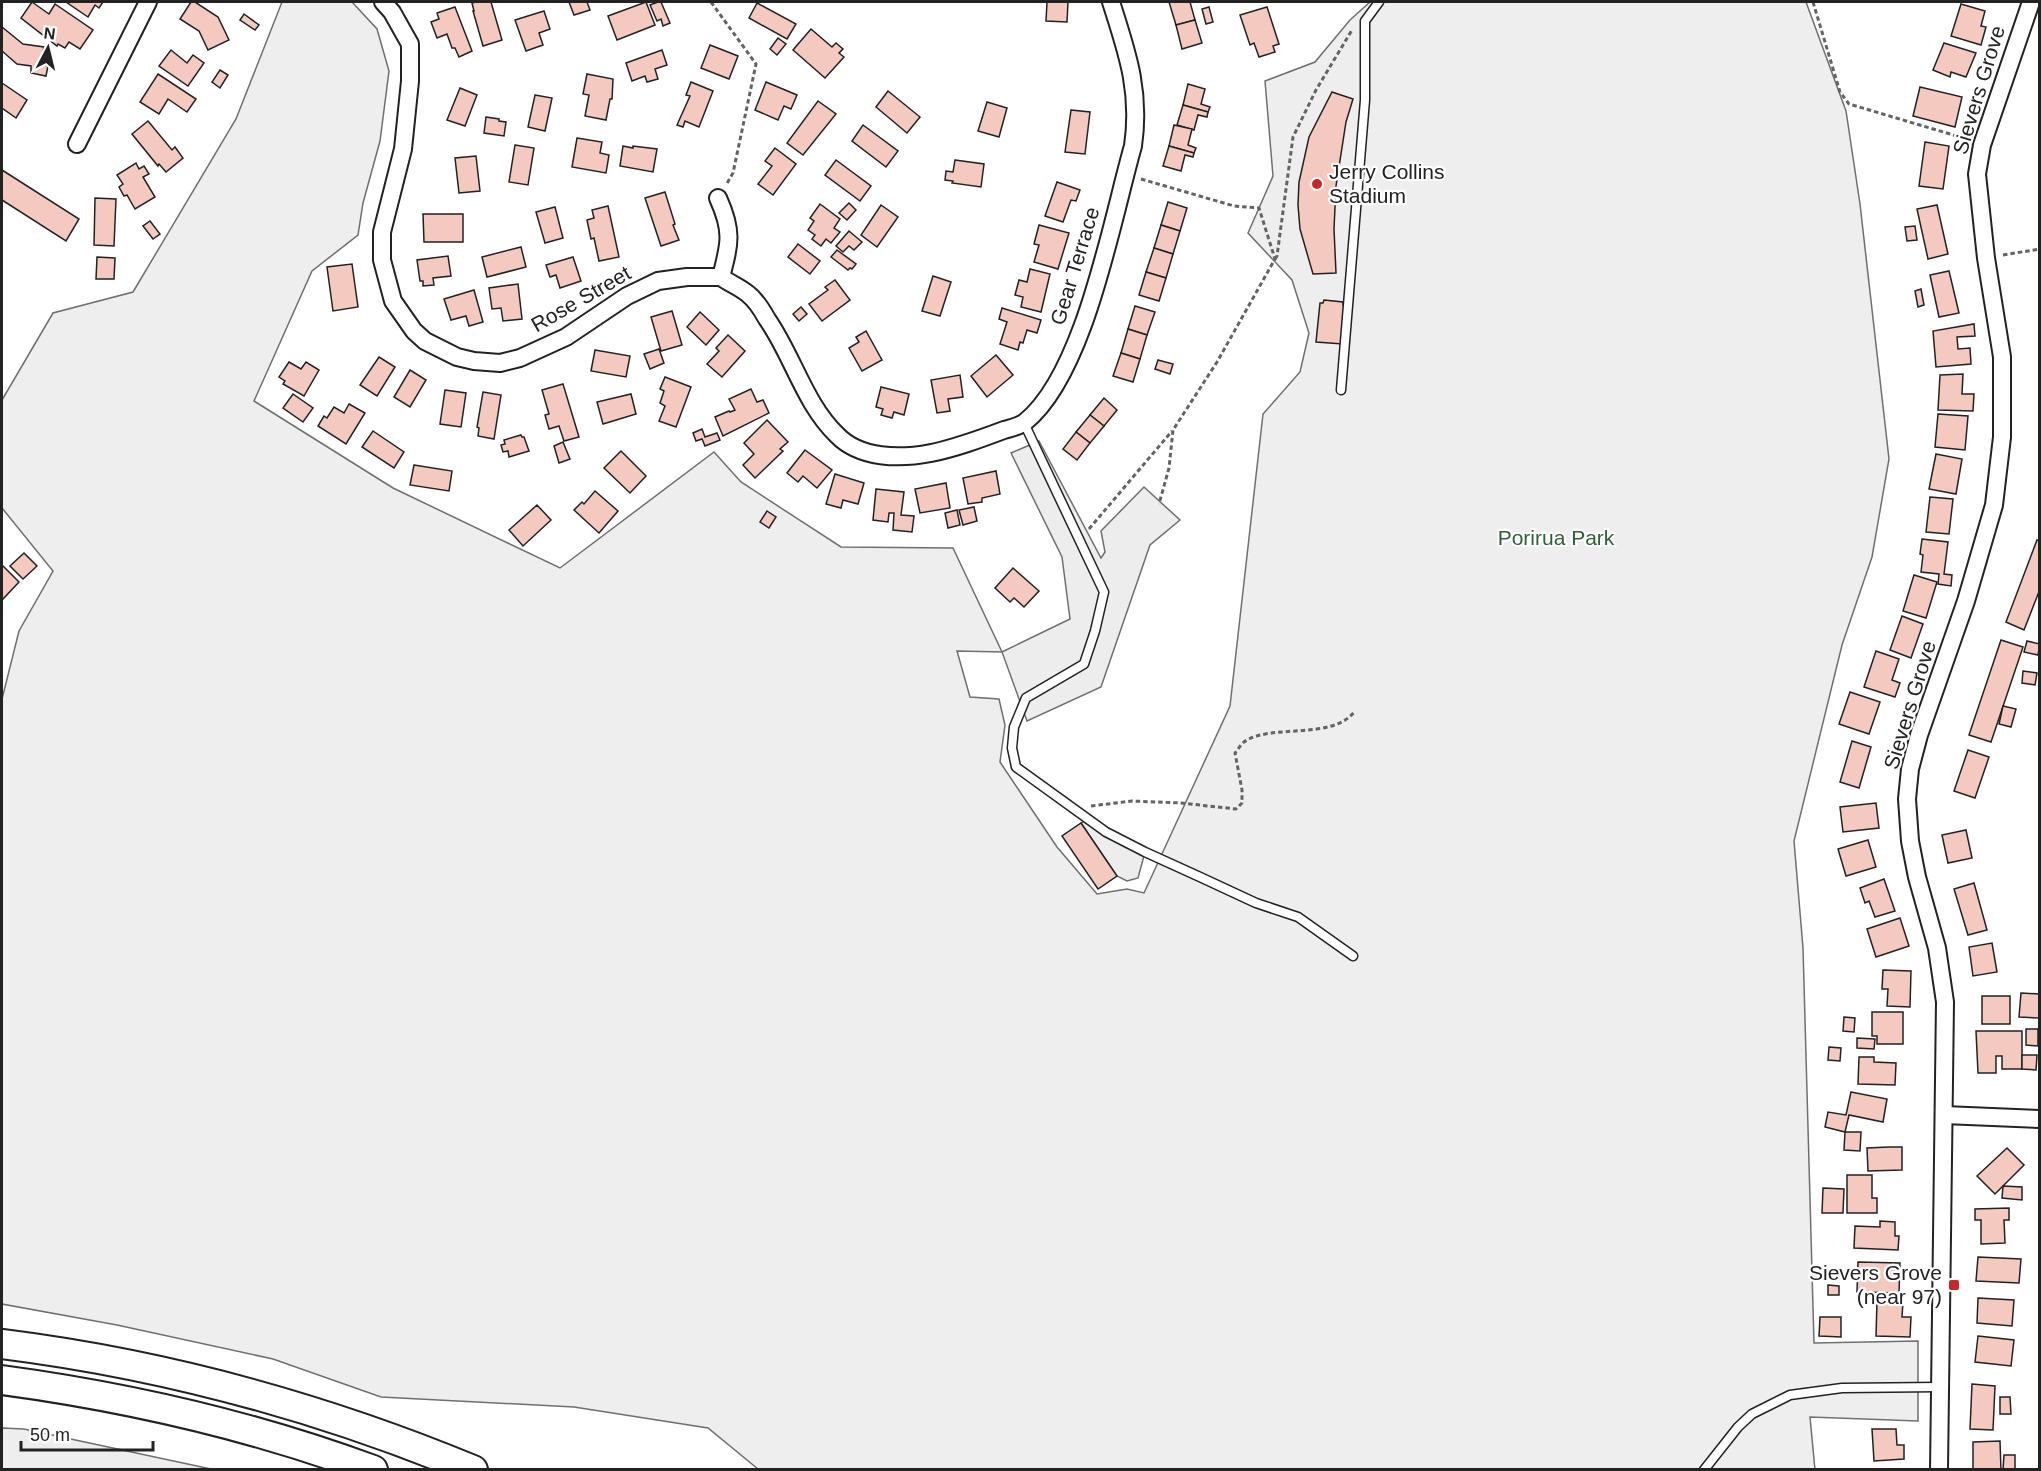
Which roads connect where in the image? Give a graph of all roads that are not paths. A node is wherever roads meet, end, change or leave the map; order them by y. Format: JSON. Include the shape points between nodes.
{"nodes":[{"id":1,"x":148,"y":2,"type":"edge"},
{"id":2,"x":383,"y":2,"type":"edge"},
{"id":3,"x":1111,"y":2,"type":"edge"},
{"id":4,"x":1379,"y":2,"type":"edge"},
{"id":5,"x":2031,"y":2,"type":"edge"},
{"id":6,"x":77,"y":144,"type":"dead end"},
{"id":7,"x":718,"y":198,"type":"road end"},
{"id":8,"x":721,"y":277,"type":"junction"},
{"id":9,"x":1341,"y":390,"type":"dead end"},
{"id":10,"x":1024,"y":423,"type":"junction"},
{"id":11,"x":1353,"y":956,"type":"dead end"},
{"id":12,"x":1944,"y":1114,"type":"junction"},
{"id":13,"x":2040,"y":1119,"type":"edge"},
{"id":14,"x":2,"y":1344,"type":"edge"},
{"id":15,"x":2,"y":1380,"type":"edge"},
{"id":16,"x":1939,"y":1387,"type":"junction"},
{"id":17,"x":374,"y":1470,"type":"edge"},
{"id":18,"x":473,"y":1470,"type":"edge"},
{"id":19,"x":1704,"y":1470,"type":"edge"},
{"id":20,"x":1939,"y":1470,"type":"edge"}],
"edges":[{"from":1,"to":6,"type":"street"},
{"from":2,"to":8,"type":"street","name":"Rose Street","via":[[410,44],[410,81],[403,149],[382,232],[382,261],[393,301],[425,341],[457,357],[500,363],[566,337],[627,296],[658,282]]},
{"from":3,"to":10,"type":"street","name":"Gear Terrace","via":[[1131,64],[1136,124],[1133,146],[1088,313],[1049,395]]},
{"from":4,"to":9,"type":"lane","via":[[1365,21],[1365,100]]},
{"from":5,"to":12,"type":"street","name":"Sievers Grove","via":[[1983,143],[1977,174],[2002,357],[2002,437],[1994,505],[1966,601],[1919,735],[1907,799],[1917,877],[1942,975]]},
{"from":7,"to":8,"type":"street","via":[[727,218],[730,243]]},
{"from":8,"to":10,"type":"street","name":"Gear Terrace","via":[[749,294],[762,310],[821,418],[855,449],[879,455],[916,456],[961,446]]},
{"from":10,"to":11,"type":"lane","via":[[1104,592],[1084,664],[1026,698],[1014,727],[1012,748],[1016,767],[1106,832],[1256,903],[1298,918]]},
{"from":12,"to":13,"type":"street"},
{"from":12,"to":16,"type":"street","name":"Sievers Grove"},
{"from":14,"to":18,"type":"highway","via":[[98,1359],[237,1391],[342,1422]]},
{"from":15,"to":17,"type":"highway","via":[[102,1396],[215,1422]]},
{"from":16,"to":19,"type":"lane","via":[[1842,1388],[1790,1395],[1752,1414]]},
{"from":16,"to":20,"type":"street","name":"Sievers Grove"}]}
